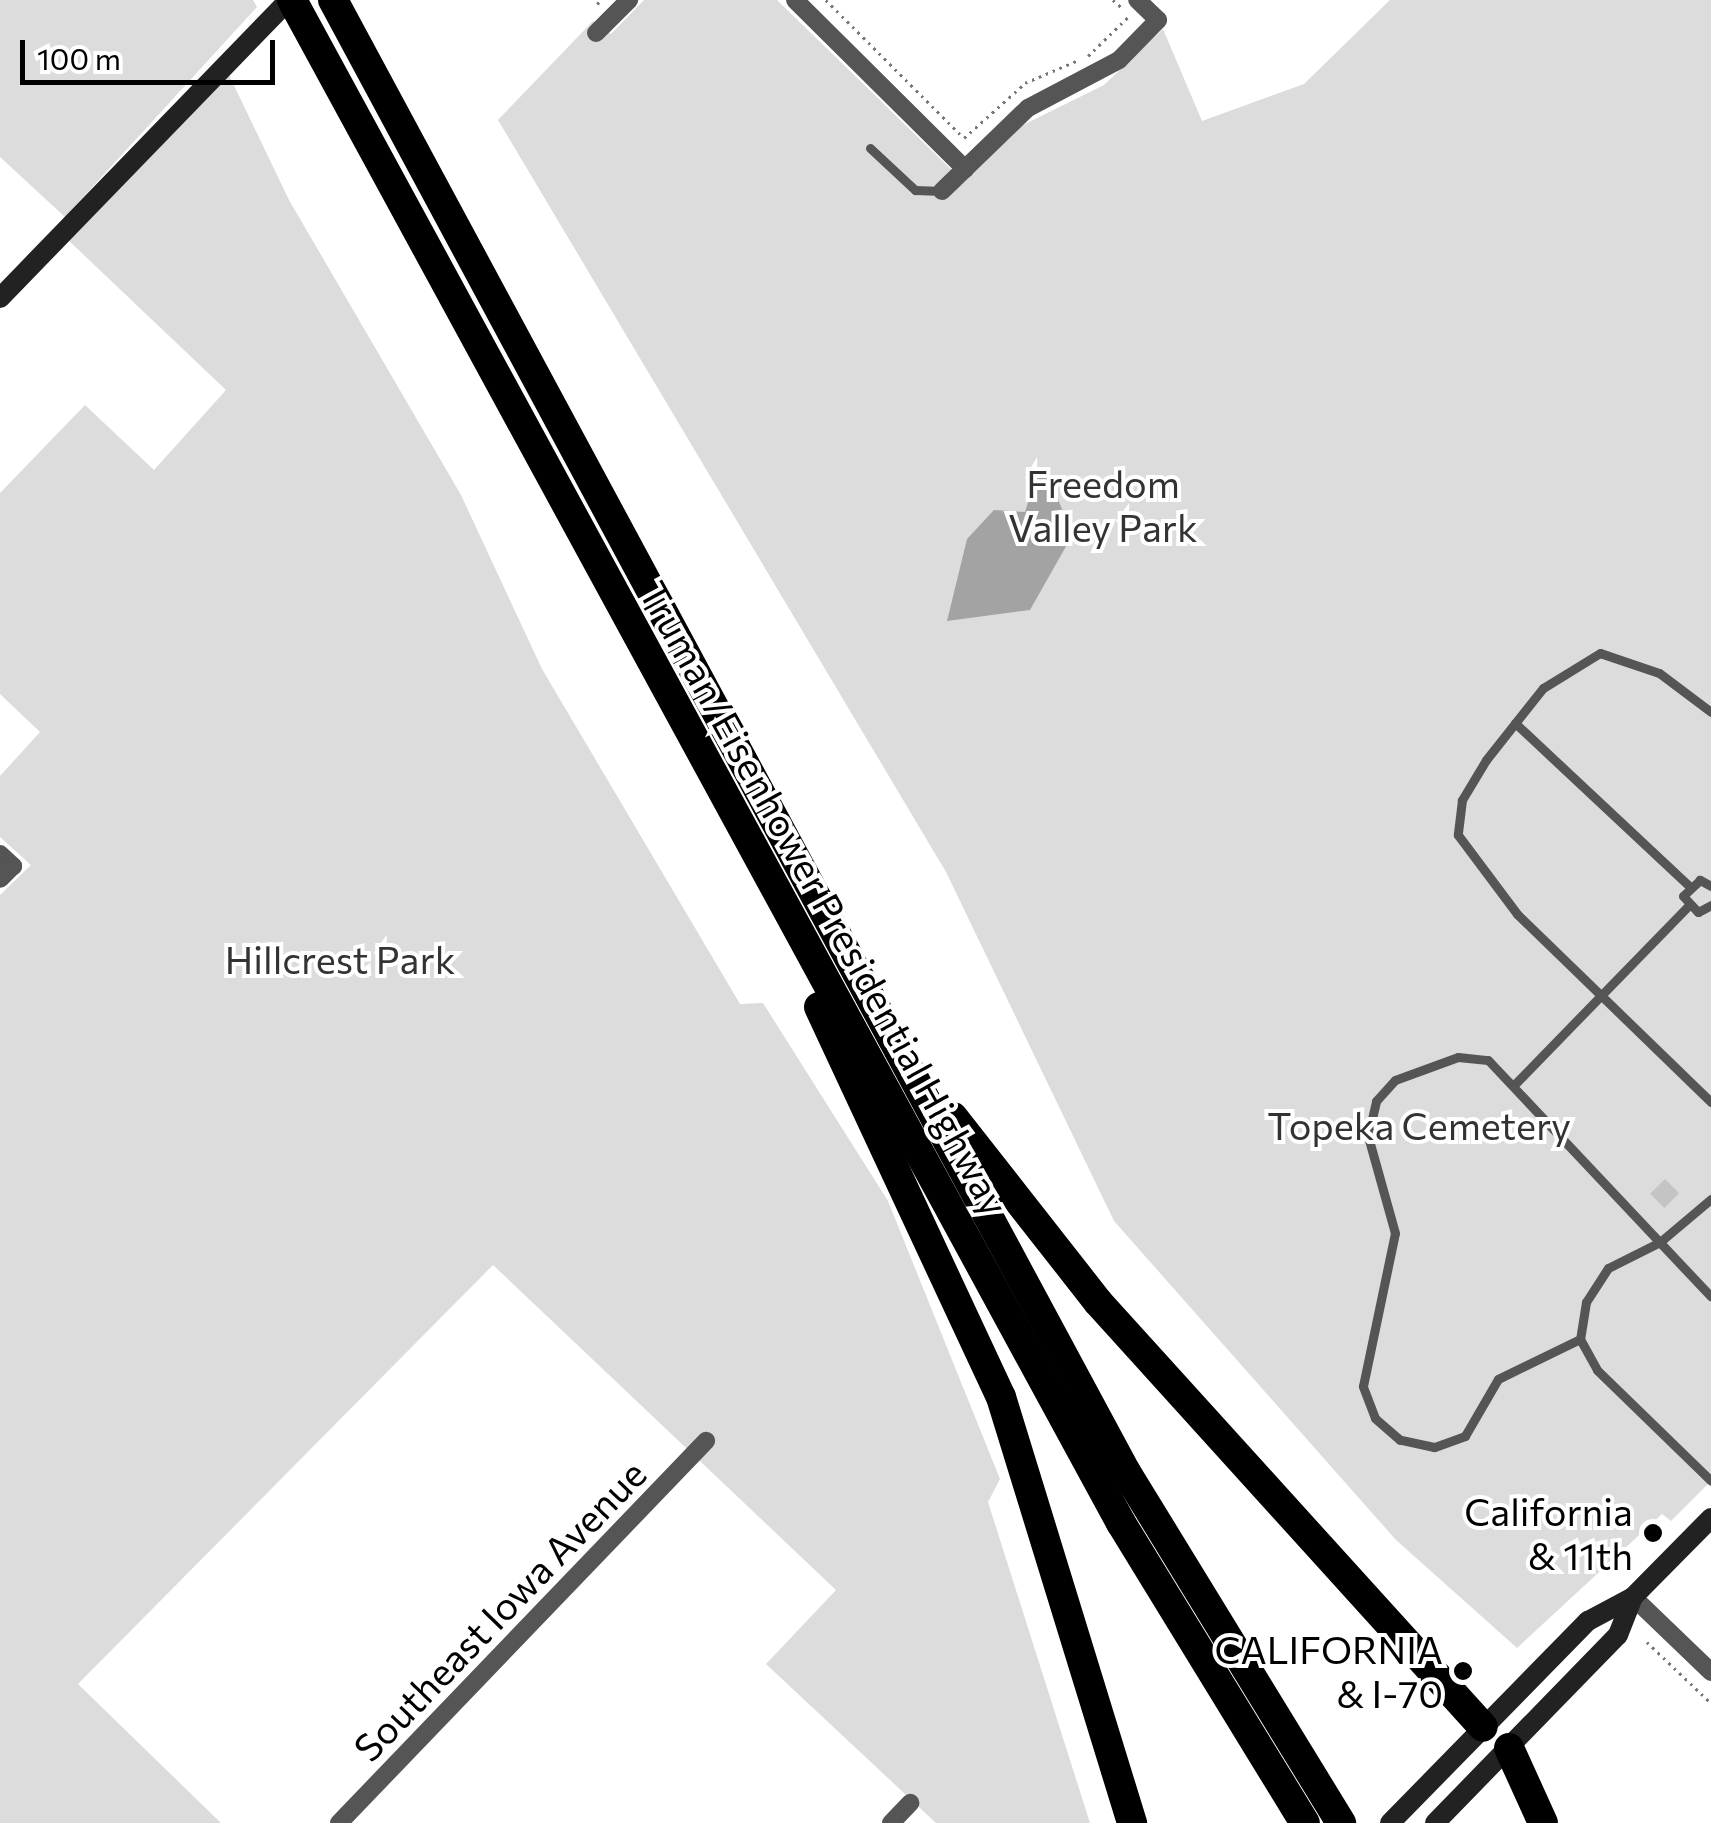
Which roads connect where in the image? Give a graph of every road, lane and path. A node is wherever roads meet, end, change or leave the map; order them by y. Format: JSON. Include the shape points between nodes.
{"nodes":[{"id":1,"x":290,"y":0,"type":"edge"},
{"id":2,"x":333,"y":0,"type":"edge"},
{"id":3,"x":629,"y":0,"type":"edge"},
{"id":4,"x":795,"y":0,"type":"edge"},
{"id":5,"x":826,"y":0,"type":"edge"},
{"id":6,"x":1113,"y":0,"type":"edge"},
{"id":7,"x":1137,"y":0,"type":"edge"},
{"id":8,"x":596,"y":33,"type":"dead end"},
{"id":9,"x":870,"y":148,"type":"dead end"},
{"id":10,"x":964,"y":169,"type":"junction"},
{"id":11,"x":942,"y":191,"type":"joint"},
{"id":12,"x":0,"y":298,"type":"edge"},
{"id":13,"x":1711,"y":712,"type":"edge"},
{"id":14,"x":678,"y":716,"type":"junction"},
{"id":15,"x":1516,"y":723,"type":"junction"},
{"id":16,"x":1688,"y":885,"type":"junction"},
{"id":17,"x":1711,"y":886,"type":"edge"},
{"id":18,"x":1687,"y":907,"type":"junction"},
{"id":19,"x":1710,"y":907,"type":"edge"},
{"id":20,"x":1600,"y":998,"type":"junction"},
{"id":21,"x":912,"y":1076,"type":"junction"},
{"id":22,"x":1513,"y":1086,"type":"junction"},
{"id":23,"x":1711,"y":1102,"type":"edge"},
{"id":24,"x":1711,"y":1200,"type":"edge"},
{"id":25,"x":1660,"y":1242,"type":"junction"},
{"id":26,"x":1711,"y":1297,"type":"edge"},
{"id":27,"x":1580,"y":1338,"type":"junction"},
{"id":28,"x":706,"y":1441,"type":"dead end"},
{"id":29,"x":1711,"y":1481,"type":"edge"},
{"id":30,"x":1711,"y":1518,"type":"edge"},
{"id":31,"x":1634,"y":1597,"type":"junction"},
{"id":32,"x":1647,"y":1642,"type":"dead end"},
{"id":33,"x":1711,"y":1672,"type":"edge"},
{"id":34,"x":1711,"y":1703,"type":"edge"},
{"id":35,"x":1483,"y":1727,"type":"junction"},
{"id":36,"x":1508,"y":1748,"type":"junction"},
{"id":37,"x":910,"y":1803,"type":"dead end"},
{"id":38,"x":339,"y":1823,"type":"edge"},
{"id":39,"x":890,"y":1823,"type":"edge"},
{"id":40,"x":1132,"y":1823,"type":"edge"},
{"id":41,"x":1306,"y":1823,"type":"edge"},
{"id":42,"x":1341,"y":1823,"type":"edge"},
{"id":43,"x":1390,"y":1823,"type":"edge"},
{"id":44,"x":1436,"y":1823,"type":"edge"},
{"id":45,"x":1543,"y":1823,"type":"edge"}],
"edges":[{"from":1,"to":12,"type":"main road"},
{"from":1,"to":14,"type":"highway","name":"Truman/Eisenhower Presidential Highway"},
{"from":2,"to":21,"type":"highway","name":"Truman/Eisenhower Presidential Highway"},
{"from":3,"to":8,"type":"street"},
{"from":4,"to":10,"type":"street"},
{"from":5,"to":6,"type":"path","via":[[964,138],[1025,82],[1087,57],[1130,16]]},
{"from":7,"to":10,"type":"street","via":[[1158,20],[1101,74],[1009,122]]},
{"from":9,"to":11,"type":"lane","via":[[915,190]]},
{"from":10,"to":11,"type":"street"},
{"from":13,"to":15,"type":"lane","via":[[1659,673],[1600,654],[1543,688]]},
{"from":14,"to":40,"type":"highway","via":[[978,1337]]},
{"from":14,"to":41,"type":"highway","name":"Truman/Eisenhower Presidential Highway","via":[[1120,1523]]},
{"from":15,"to":16,"type":"lane"},
{"from":15,"to":20,"type":"lane","via":[[1462,800],[1458,835],[1477,869]]},
{"from":16,"to":17,"type":"lane"},
{"from":16,"to":18,"type":"lane"},
{"from":18,"to":19,"type":"lane"},
{"from":18,"to":20,"type":"lane"},
{"from":20,"to":22,"type":"lane"},
{"from":20,"to":23,"type":"lane"},
{"from":21,"to":35,"type":"highway","via":[[948,1110],[1098,1302]]},
{"from":21,"to":42,"type":"highway","name":"Truman/Eisenhower Presidential Highway","via":[[1190,1583]]},
{"from":22,"to":25,"type":"lane"},
{"from":22,"to":27,"type":"lane","via":[[1488,1060],[1458,1057],[1423,1064],[1376,1101],[1368,1136],[1395,1233],[1363,1386],[1375,1418],[1400,1440],[1434,1447],[1465,1436],[1498,1379]]},
{"from":24,"to":25,"type":"lane"},
{"from":25,"to":26,"type":"lane"},
{"from":25,"to":27,"type":"lane","via":[[1608,1268],[1586,1302]]},
{"from":27,"to":29,"type":"lane","via":[[1597,1370]]},
{"from":28,"to":38,"type":"street","name":"Southeast Iowa Avenue"},
{"from":30,"to":31,"type":"main road"},
{"from":31,"to":33,"type":"street"},
{"from":31,"to":35,"type":"main road","via":[[1588,1621]]},
{"from":31,"to":36,"type":"main road","via":[[1618,1634]]},
{"from":32,"to":34,"type":"path"},
{"from":35,"to":36,"type":"main road"},
{"from":35,"to":43,"type":"main road"},
{"from":36,"to":44,"type":"main road"},
{"from":36,"to":45,"type":"highway"},
{"from":37,"to":39,"type":"street"}]}
